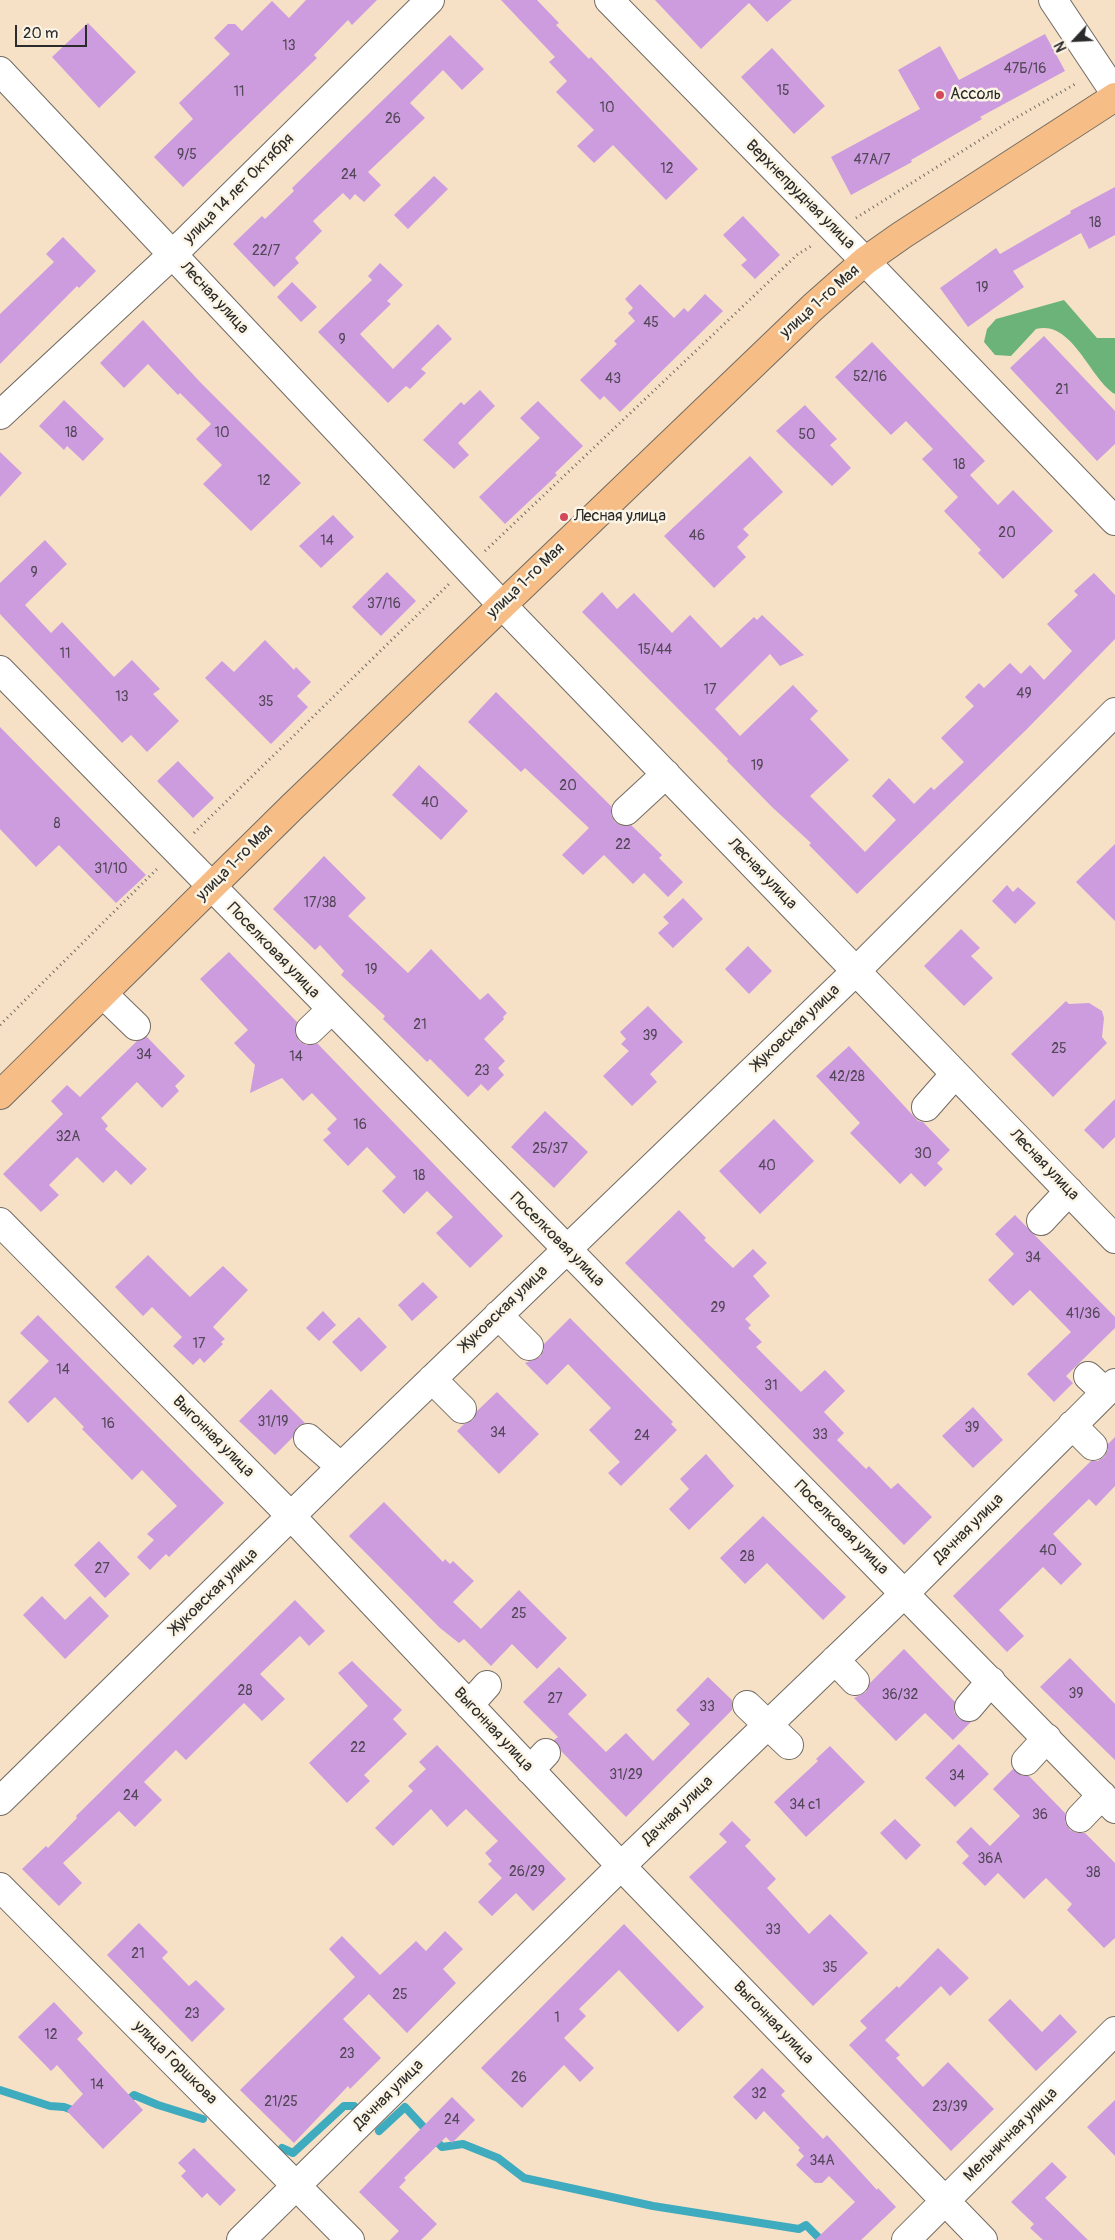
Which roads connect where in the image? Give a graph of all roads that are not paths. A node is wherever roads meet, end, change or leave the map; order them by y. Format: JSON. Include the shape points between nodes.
{"nodes":[{"id":1,"x":430,"y":0,"type":"edge"},
{"id":2,"x":608,"y":0,"type":"edge"},
{"id":3,"x":1053,"y":0,"type":"edge"},
{"id":4,"x":0,"y":71,"type":"edge"},
{"id":5,"x":1115,"y":93,"type":"edge"},
{"id":6,"x":1115,"y":97,"type":"edge"},
{"id":7,"x":173,"y":254,"type":"junction"},
{"id":8,"x":865,"y":261,"type":"junction"},
{"id":9,"x":0,"y":415,"type":"edge"},
{"id":10,"x":1115,"y":521,"type":"edge"},
{"id":11,"x":502,"y":605,"type":"junction"},
{"id":12,"x":0,"y":670,"type":"edge"},
{"id":13,"x":1115,"y":712,"type":"edge"},
{"id":14,"x":666,"y":774,"type":"junction"},
{"id":15,"x":626,"y":811,"type":"dead end"},
{"id":16,"x":211,"y":887,"type":"junction"},
{"id":17,"x":856,"y":971,"type":"junction"},
{"id":18,"x":103,"y":994,"type":"junction"},
{"id":19,"x":332,"y":1010,"type":"junction"},
{"id":20,"x":136,"y":1026,"type":"dead end"},
{"id":21,"x":310,"y":1030,"type":"dead end"},
{"id":22,"x":955,"y":1074,"type":"junction"},
{"id":23,"x":0,"y":1095,"type":"edge"},
{"id":24,"x":926,"y":1107,"type":"dead end"},
{"id":25,"x":1069,"y":1191,"type":"junction"},
{"id":26,"x":1041,"y":1221,"type":"dead end"},
{"id":27,"x":0,"y":1222,"type":"edge"},
{"id":28,"x":1115,"y":1239,"type":"edge"},
{"id":29,"x":566,"y":1249,"type":"junction"},
{"id":30,"x":498,"y":1315,"type":"junction"},
{"id":31,"x":529,"y":1346,"type":"dead end"},
{"id":32,"x":432,"y":1380,"type":"junction"},
{"id":33,"x":1103,"y":1384,"type":"edge"},
{"id":34,"x":462,"y":1409,"type":"dead end"},
{"id":35,"x":1072,"y":1425,"type":"junction"},
{"id":36,"x":308,"y":1438,"type":"dead end"},
{"id":37,"x":1093,"y":1446,"type":"dead end"},
{"id":38,"x":341,"y":1468,"type":"junction"},
{"id":39,"x":291,"y":1516,"type":"junction"},
{"id":40,"x":905,"y":1593,"type":"junction"},
{"id":41,"x":835,"y":1660,"type":"junction"},
{"id":42,"x":855,"y":1681,"type":"dead end"},
{"id":43,"x":991,"y":1681,"type":"junction"},
{"id":44,"x":487,"y":1685,"type":"dead end"},
{"id":45,"x":469,"y":1705,"type":"junction"},
{"id":46,"x":747,"y":1705,"type":"dead end"},
{"id":47,"x":968,"y":1707,"type":"dead end"},
{"id":48,"x":768,"y":1724,"type":"junction"},
{"id":49,"x":1047,"y":1738,"type":"junction"},
{"id":50,"x":789,"y":1745,"type":"dead end"},
{"id":51,"x":1026,"y":1761,"type":"dead end"},
{"id":52,"x":0,"y":1802,"type":"edge"},
{"id":53,"x":1109,"y":1802,"type":"edge"},
{"id":54,"x":1080,"y":1818,"type":"dead end"},
{"id":55,"x":621,"y":1866,"type":"junction"},
{"id":56,"x":0,"y":1887,"type":"edge"},
{"id":57,"x":1115,"y":2031,"type":"edge"},
{"id":58,"x":298,"y":2186,"type":"junction"},
{"id":59,"x":945,"y":2201,"type":"junction"},
{"id":60,"x":241,"y":2240,"type":"edge"},
{"id":61,"x":350,"y":2240,"type":"edge"},
{"id":62,"x":906,"y":2240,"type":"edge"},
{"id":63,"x":983,"y":2240,"type":"edge"}],
"edges":[{"from":1,"to":7,"type":"street","name":"улица 14 лет Октября"},
{"from":2,"to":8,"type":"street","name":"Верхнепрудная улица"},
{"from":3,"to":5,"type":"street"},
{"from":4,"to":7,"type":"street","name":"Лесная улица"},
{"from":6,"to":8,"type":"main road","name":"улица 1-го Мая"},
{"from":7,"to":9,"type":"street","name":"улица 14 лет Октября"},
{"from":7,"to":11,"type":"street","name":"Лесная улица"},
{"from":8,"to":10,"type":"street","name":"Верхнепрудная улица"},
{"from":8,"to":11,"type":"main road","name":"улица 1-го Мая","via":[[812,307]]},
{"from":11,"to":14,"type":"street","name":"Лесная улица"},
{"from":11,"to":16,"type":"main road","name":"улица 1-го Мая"},
{"from":12,"to":16,"type":"street","name":"Поселковая улица"},
{"from":13,"to":17,"type":"street","name":"Жуковская улица"},
{"from":14,"to":15,"type":"street"},
{"from":14,"to":17,"type":"street","name":"Лесная улица"},
{"from":16,"to":18,"type":"main road","name":"улица 1-го Мая"},
{"from":16,"to":19,"type":"street","name":"Поселковая улица"},
{"from":17,"to":22,"type":"street","name":"Лесная улица"},
{"from":17,"to":29,"type":"street","name":"Жуковская улица"},
{"from":18,"to":20,"type":"street"},
{"from":18,"to":23,"type":"main road","name":"улица 1-го Мая"},
{"from":19,"to":21,"type":"street"},
{"from":19,"to":29,"type":"street","name":"Поселковая улица"},
{"from":22,"to":24,"type":"street"},
{"from":22,"to":25,"type":"street","name":"Лесная улица"},
{"from":25,"to":26,"type":"street"},
{"from":25,"to":28,"type":"street","name":"Лесная улица"},
{"from":27,"to":39,"type":"street","name":"Выгонная улица"},
{"from":29,"to":30,"type":"street","name":"Жуковская улица"},
{"from":29,"to":40,"type":"street","name":"Поселковая улица"},
{"from":30,"to":31,"type":"street"},
{"from":30,"to":32,"type":"street","name":"Жуковская улица"},
{"from":32,"to":34,"type":"street"},
{"from":32,"to":38,"type":"street","name":"Жуковская улица"},
{"from":33,"to":35,"type":"street","name":"Дачная улица"},
{"from":35,"to":37,"type":"street"},
{"from":35,"to":40,"type":"street","name":"Дачная улица"},
{"from":36,"to":38,"type":"street"},
{"from":38,"to":39,"type":"street","name":"Жуковская улица"},
{"from":39,"to":45,"type":"street","name":"Выгонная улица"},
{"from":39,"to":52,"type":"street","name":"Жуковская улица"},
{"from":40,"to":41,"type":"street","name":"Дачная улица"},
{"from":40,"to":43,"type":"street","name":"Поселковая улица"},
{"from":41,"to":42,"type":"street"},
{"from":41,"to":48,"type":"street","name":"Дачная улица"},
{"from":43,"to":47,"type":"street"},
{"from":43,"to":49,"type":"street","name":"Поселковая улица"},
{"from":44,"to":45,"type":"street"},
{"from":45,"to":55,"type":"street","name":"Выгонная улица","via":[[538,1761]]},
{"from":46,"to":48,"type":"street"},
{"from":48,"to":50,"type":"street"},
{"from":48,"to":55,"type":"street","name":"Дачная улица"},
{"from":49,"to":51,"type":"street"},
{"from":49,"to":53,"type":"street","name":"Поселковая улица"},
{"from":53,"to":54,"type":"street"},
{"from":55,"to":58,"type":"street","name":"Дачная улица"},
{"from":55,"to":59,"type":"street","name":"Выгонная улица"},
{"from":56,"to":58,"type":"street","name":"улица Горшкова"},
{"from":57,"to":59,"type":"street","name":"Мельничная улица"},
{"from":58,"to":60,"type":"street","name":"Дачная улица"},
{"from":58,"to":61,"type":"street","name":"улица Горшкова"},
{"from":59,"to":62,"type":"street","name":"Мельничная улица"},
{"from":59,"to":63,"type":"street","name":"Выгонная улица"}]}
